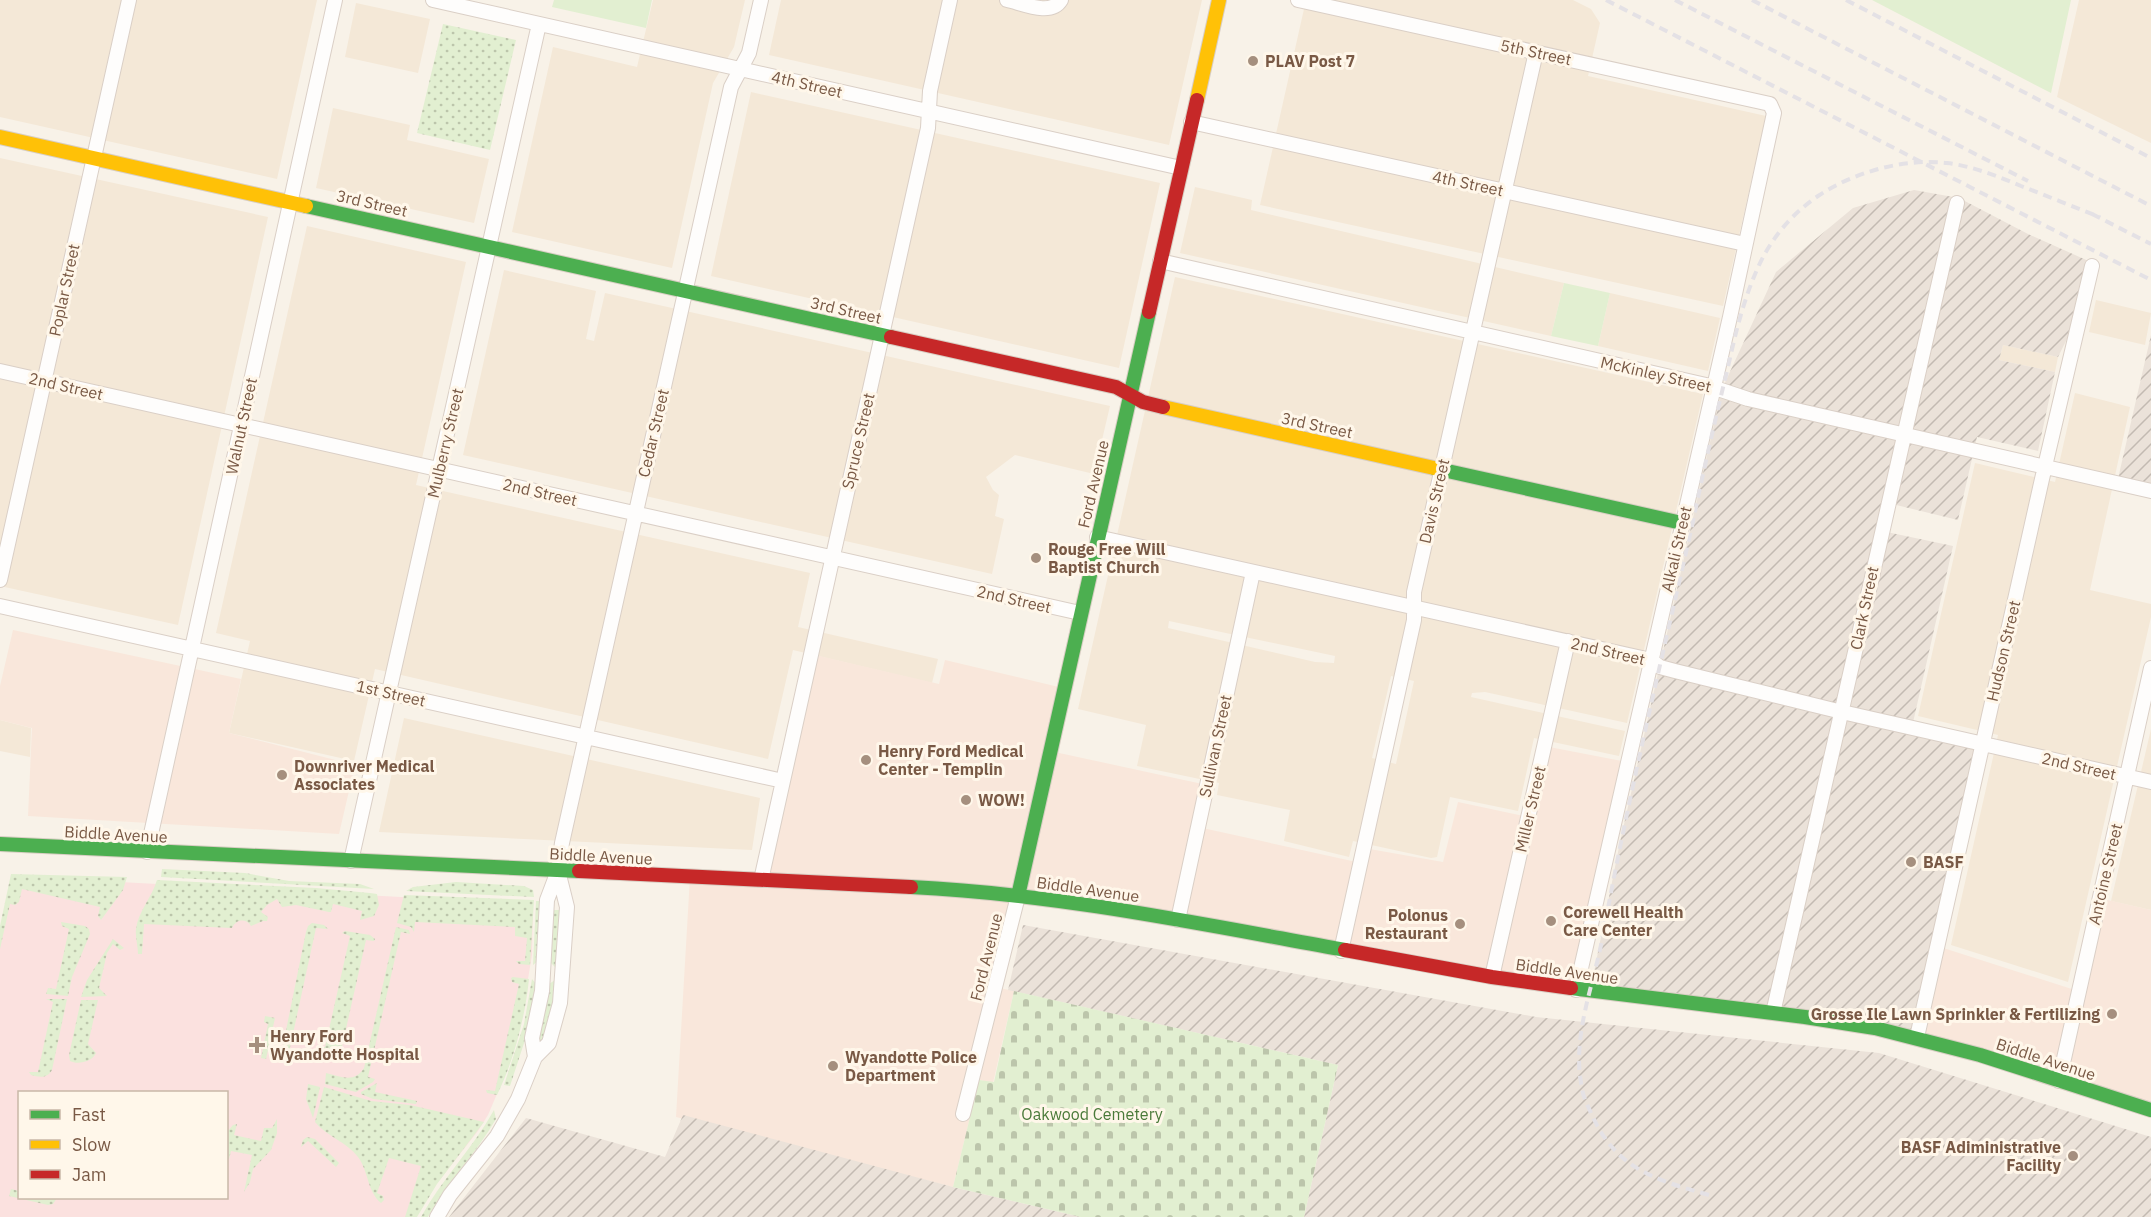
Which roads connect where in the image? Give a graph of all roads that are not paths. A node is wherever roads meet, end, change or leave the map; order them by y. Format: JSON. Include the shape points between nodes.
{"nodes":[{"id":1,"x":129,"y":0,"type":"edge"},
{"id":2,"x":335,"y":0,"type":"edge"},
{"id":3,"x":433,"y":0,"type":"edge"},
{"id":4,"x":761,"y":0,"type":"edge"},
{"id":5,"x":950,"y":0,"type":"edge"},
{"id":6,"x":1007,"y":0,"type":"edge"},
{"id":7,"x":1061,"y":0,"type":"edge"},
{"id":8,"x":1219,"y":0,"type":"edge"},
{"id":9,"x":1298,"y":0,"type":"edge"},
{"id":10,"x":539,"y":24,"type":"junction"},
{"id":11,"x":1536,"y":52,"type":"junction"},
{"id":12,"x":740,"y":69,"type":"junction"},
{"id":13,"x":1773,"y":108,"type":"joint"},
{"id":14,"x":929,"y":111,"type":"junction"},
{"id":15,"x":1191,"y":122,"type":"junction"},
{"id":16,"x":0,"y":137,"type":"edge"},
{"id":17,"x":93,"y":158,"type":"junction"},
{"id":18,"x":1181,"y":168,"type":"junction"},
{"id":19,"x":1504,"y":191,"type":"junction"},
{"id":20,"x":291,"y":202,"type":"junction"},
{"id":21,"x":1957,"y":204,"type":"dead end"},
{"id":22,"x":1745,"y":244,"type":"junction"},
{"id":23,"x":489,"y":247,"type":"junction"},
{"id":24,"x":1160,"y":261,"type":"junction"},
{"id":25,"x":2092,"y":266,"type":"dead end"},
{"id":26,"x":685,"y":290,"type":"junction"},
{"id":27,"x":1472,"y":332,"type":"junction"},
{"id":28,"x":882,"y":335,"type":"junction"},
{"id":29,"x":0,"y":371,"type":"edge"},
{"id":30,"x":44,"y":381,"type":"junction"},
{"id":31,"x":1713,"y":387,"type":"junction"},
{"id":32,"x":1130,"y":395,"type":"junction"},
{"id":33,"x":241,"y":426,"type":"junction"},
{"id":34,"x":1903,"y":435,"type":"junction"},
{"id":35,"x":2045,"y":467,"type":"junction"},
{"id":36,"x":1442,"y":468,"type":"junction"},
{"id":37,"x":439,"y":470,"type":"junction"},
{"id":38,"x":2151,"y":491,"type":"edge"},
{"id":39,"x":635,"y":514,"type":"junction"},
{"id":40,"x":1682,"y":523,"type":"junction"},
{"id":41,"x":1097,"y":537,"type":"junction"},
{"id":42,"x":832,"y":558,"type":"junction"},
{"id":43,"x":1253,"y":572,"type":"junction"},
{"id":44,"x":0,"y":580,"type":"edge"},
{"id":45,"x":0,"y":606,"type":"edge"},
{"id":46,"x":1414,"y":608,"type":"junction"},
{"id":47,"x":1080,"y":613,"type":"junction"},
{"id":48,"x":1568,"y":641,"type":"junction"},
{"id":49,"x":192,"y":648,"type":"junction"},
{"id":50,"x":1651,"y":660,"type":"junction"},
{"id":51,"x":2151,"y":668,"type":"edge"},
{"id":52,"x":389,"y":693,"type":"junction"},
{"id":53,"x":1842,"y":712,"type":"junction"},
{"id":54,"x":586,"y":737,"type":"junction"},
{"id":55,"x":1982,"y":743,"type":"junction"},
{"id":56,"x":2126,"y":777,"type":"junction"},
{"id":57,"x":783,"y":781,"type":"junction"},
{"id":58,"x":2151,"y":782,"type":"edge"},
{"id":59,"x":0,"y":844,"type":"edge"},
{"id":60,"x":147,"y":852,"type":"junction"},
{"id":61,"x":351,"y":861,"type":"junction"},
{"id":62,"x":558,"y":871,"type":"junction"},
{"id":63,"x":761,"y":880,"type":"junction"},
{"id":64,"x":1018,"y":896,"type":"junction"},
{"id":65,"x":1178,"y":920,"type":"junction"},
{"id":66,"x":1341,"y":951,"type":"junction"},
{"id":67,"x":1492,"y":977,"type":"junction"},
{"id":68,"x":1575,"y":990,"type":"junction"},
{"id":69,"x":1773,"y":1013,"type":"junction"},
{"id":70,"x":1917,"y":1037,"type":"junction"},
{"id":71,"x":535,"y":1057,"type":"junction"},
{"id":72,"x":2059,"y":1081,"type":"junction"},
{"id":73,"x":2151,"y":1110,"type":"edge"},
{"id":74,"x":963,"y":1114,"type":"dead end"},
{"id":75,"x":436,"y":1217,"type":"edge"}],
"edges":[{"from":1,"to":17,"type":"street","name":"Poplar Street"},
{"from":2,"to":20,"type":"street","name":"Walnut Street"},
{"from":3,"to":10,"type":"street","name":"4th Street"},
{"from":4,"to":12,"type":"street","name":"Cedar Street","via":[[750,53]]},
{"from":5,"to":14,"type":"street","name":"Spruce Street"},
{"from":6,"to":7,"type":"street","via":[[1048,9]]},
{"from":8,"to":15,"type":"main road","name":"Ford Avenue"},
{"from":9,"to":11,"type":"street","name":"5th Street"},
{"from":10,"to":12,"type":"street","name":"4th Street"},
{"from":10,"to":23,"type":"street","name":"Mulberry Street"},
{"from":11,"to":13,"type":"street","name":"5th Street","via":[[1770,104]]},
{"from":11,"to":19,"type":"street","name":"Davis Street"},
{"from":12,"to":14,"type":"street","name":"4th Street"},
{"from":12,"to":26,"type":"street","name":"Cedar Street","via":[[730,87]]},
{"from":13,"to":22,"type":"street","name":"Alkali Street"},
{"from":14,"to":18,"type":"street","name":"4th Street"},
{"from":14,"to":28,"type":"street","name":"Spruce Street"},
{"from":15,"to":18,"type":"main road","name":"Ford Avenue"},
{"from":15,"to":19,"type":"street","name":"4th Street"},
{"from":16,"to":17,"type":"main road","name":"3rd Street"},
{"from":17,"to":20,"type":"main road","name":"3rd Street"},
{"from":17,"to":30,"type":"street","name":"Poplar Street"},
{"from":18,"to":24,"type":"main road","name":"Ford Avenue"},
{"from":19,"to":22,"type":"street","name":"4th Street"},
{"from":19,"to":27,"type":"street","name":"Davis Street"},
{"from":20,"to":23,"type":"main road","name":"3rd Street"},
{"from":20,"to":33,"type":"street","name":"Walnut Street"},
{"from":21,"to":34,"type":"street","name":"Clark Street"},
{"from":22,"to":31,"type":"street","name":"Alkali Street"},
{"from":23,"to":26,"type":"main road","name":"3rd Street"},
{"from":23,"to":37,"type":"street","name":"Mulberry Street"},
{"from":24,"to":27,"type":"street","name":"McKinley Street"},
{"from":24,"to":32,"type":"main road","name":"Ford Avenue"},
{"from":25,"to":35,"type":"street","name":"Hudson Street"},
{"from":26,"to":28,"type":"main road","name":"3rd Street"},
{"from":26,"to":39,"type":"street","name":"Cedar Street"},
{"from":27,"to":31,"type":"street","name":"McKinley Street"},
{"from":27,"to":36,"type":"street","name":"Davis Street"},
{"from":28,"to":32,"type":"main road","name":"3rd Street","via":[[1116,387]]},
{"from":28,"to":42,"type":"street","name":"Spruce Street"},
{"from":29,"to":30,"type":"street","name":"2nd Street"},
{"from":30,"to":33,"type":"street","name":"2nd Street"},
{"from":30,"to":44,"type":"street","name":"Poplar Street"},
{"from":31,"to":34,"type":"street","name":"McKinley Street","via":[[1748,399]]},
{"from":31,"to":40,"type":"street","name":"Alkali Street"},
{"from":32,"to":36,"type":"main road","name":"3rd Street","via":[[1207,418]]},
{"from":32,"to":41,"type":"main road","name":"Ford Avenue"},
{"from":33,"to":37,"type":"street","name":"2nd Street"},
{"from":33,"to":49,"type":"street","name":"Walnut Street"},
{"from":34,"to":35,"type":"street","name":"McKinley Street"},
{"from":34,"to":53,"type":"street","name":"Clark Street"},
{"from":35,"to":38,"type":"street","name":"McKinley Street"},
{"from":35,"to":55,"type":"street","name":"Hudson Street"},
{"from":36,"to":40,"type":"main road","name":"3rd Street"},
{"from":36,"to":46,"type":"street","name":"Davis Street","via":[[1414,592]]},
{"from":37,"to":39,"type":"street","name":"2nd Street"},
{"from":37,"to":52,"type":"street","name":"Mulberry Street"},
{"from":39,"to":42,"type":"street","name":"2nd Street"},
{"from":39,"to":54,"type":"street","name":"Cedar Street"},
{"from":40,"to":50,"type":"street","name":"Alkali Street"},
{"from":41,"to":43,"type":"street","name":"2nd Street"},
{"from":41,"to":47,"type":"main road","name":"Ford Avenue"},
{"from":42,"to":47,"type":"street","name":"2nd Street"},
{"from":42,"to":57,"type":"street","name":"Spruce Street"},
{"from":43,"to":46,"type":"street","name":"2nd Street"},
{"from":43,"to":65,"type":"street","name":"Sullivan Street"},
{"from":45,"to":49,"type":"street","name":"1st Street"},
{"from":46,"to":48,"type":"street","name":"2nd Street"},
{"from":46,"to":66,"type":"street","name":"Davis Street"},
{"from":47,"to":64,"type":"main road","name":"Ford Avenue"},
{"from":48,"to":50,"type":"street","name":"2nd Street"},
{"from":48,"to":67,"type":"street","name":"Miller Street"},
{"from":49,"to":52,"type":"street","name":"1st Street"},
{"from":49,"to":60,"type":"street","name":"Walnut Street"},
{"from":50,"to":53,"type":"street","name":"2nd Street","via":[[1660,667]]},
{"from":50,"to":68,"type":"street","name":"Alkali Street"},
{"from":51,"to":56,"type":"street","name":"Antoine Street"},
{"from":52,"to":54,"type":"street","name":"1st Street"},
{"from":52,"to":61,"type":"street","name":"Mulberry Street"},
{"from":53,"to":55,"type":"street","name":"2nd Street"},
{"from":53,"to":69,"type":"street","name":"Clark Street"},
{"from":54,"to":57,"type":"street","name":"1st Street"},
{"from":54,"to":62,"type":"street","name":"Cedar Street"},
{"from":55,"to":56,"type":"street","name":"2nd Street"},
{"from":55,"to":70,"type":"street","name":"Hudson Street"},
{"from":56,"to":58,"type":"street","name":"2nd Street"},
{"from":56,"to":72,"type":"street","name":"Antoine Street"},
{"from":57,"to":63,"type":"street","name":"Spruce Street"},
{"from":59,"to":60,"type":"main road","name":"Biddle Avenue"},
{"from":60,"to":61,"type":"main road","name":"Biddle Avenue"},
{"from":61,"to":62,"type":"main road","name":"Biddle Avenue"},
{"from":62,"to":63,"type":"main road","name":"Biddle Avenue"},
{"from":62,"to":71,"type":"street","via":[[547,900],[542,991],[532,1038]]},
{"from":62,"to":71,"type":"street","via":[[567,907],[560,1003],[549,1043]]},
{"from":63,"to":64,"type":"main road","name":"Biddle Avenue","via":[[954,889]]},
{"from":64,"to":65,"type":"main road","name":"Biddle Avenue"},
{"from":64,"to":74,"type":"street","name":"Ford Avenue"},
{"from":65,"to":66,"type":"main road","name":"Biddle Avenue"},
{"from":66,"to":67,"type":"main road","name":"Biddle Avenue"},
{"from":67,"to":68,"type":"main road","name":"Biddle Avenue"},
{"from":68,"to":69,"type":"main road","name":"Biddle Avenue"},
{"from":69,"to":70,"type":"main road","name":"Biddle Avenue"},
{"from":70,"to":72,"type":"main road","name":"Biddle Avenue"},
{"from":71,"to":75,"type":"street","via":[[509,1116]]},
{"from":72,"to":73,"type":"main road","name":"Biddle Avenue"}]}
